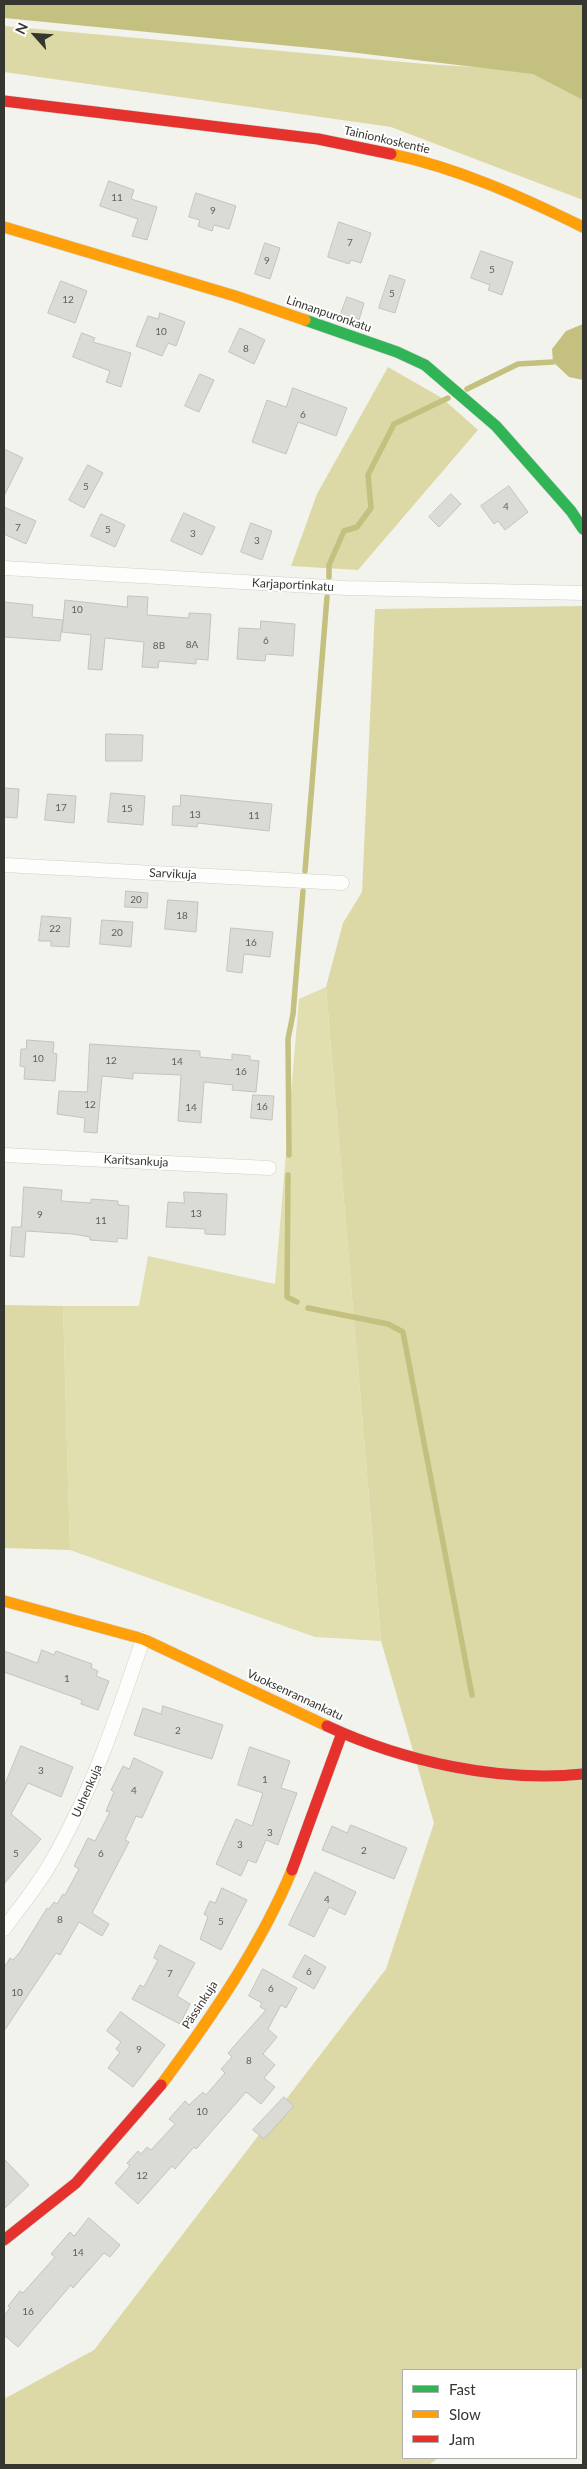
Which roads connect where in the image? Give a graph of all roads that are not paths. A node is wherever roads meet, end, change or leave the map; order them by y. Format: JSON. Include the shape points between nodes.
{"nodes":[{"id":1,"x":4,"y":101,"type":"edge"},
{"id":2,"x":4,"y":111,"type":"edge"},
{"id":3,"x":174,"y":122,"type":"junction"},
{"id":4,"x":4,"y":227,"type":"edge"},
{"id":5,"x":583,"y":227,"type":"edge"},
{"id":6,"x":583,"y":529,"type":"edge"},
{"id":7,"x":4,"y":568,"type":"edge"},
{"id":8,"x":583,"y":593,"type":"edge"},
{"id":9,"x":4,"y":865,"type":"edge"},
{"id":10,"x":342,"y":883,"type":"dead end"},
{"id":11,"x":4,"y":1155,"type":"edge"},
{"id":12,"x":269,"y":1168,"type":"dead end"},
{"id":13,"x":4,"y":1602,"type":"edge"},
{"id":14,"x":143,"y":1640,"type":"junction"},
{"id":15,"x":342,"y":1732,"type":"junction"},
{"id":16,"x":583,"y":1774,"type":"edge"},
{"id":17,"x":4,"y":1929,"type":"edge"},
{"id":18,"x":4,"y":2240,"type":"edge"}],
"edges":[{"from":1,"to":3,"type":"street","name":"Tainionkoskentie"},
{"from":2,"to":3,"type":"street","name":"Tainionkoskentie"},
{"from":3,"to":5,"type":"street","name":"Tainionkoskentie","via":[[318,139],[411,158],[518,195]]},
{"from":4,"to":6,"type":"street","name":"Linnanpuronkatu","via":[[235,296],[397,352],[425,365],[496,426]]},
{"from":7,"to":8,"type":"street","name":"Karjaportinkatu","via":[[346,588]]},
{"from":9,"to":10,"type":"street","name":"Sarvikuja"},
{"from":11,"to":12,"type":"street","name":"Karitsankuja"},
{"from":13,"to":14,"type":"street","name":"Vuoksenrannankatu"},
{"from":14,"to":15,"type":"street","name":"Vuoksenrannankatu"},
{"from":14,"to":17,"type":"street","name":"Uuhenkuja","via":[[110,1739],[72,1825],[49,1866]]},
{"from":15,"to":16,"type":"street","name":"Vuoksenrannankatu","via":[[426,1761],[494,1774],[556,1777]]},
{"from":15,"to":18,"type":"street","name":"Pässinkuja","via":[[283,1890],[204,2028],[146,2104],[76,2183]]}]}
